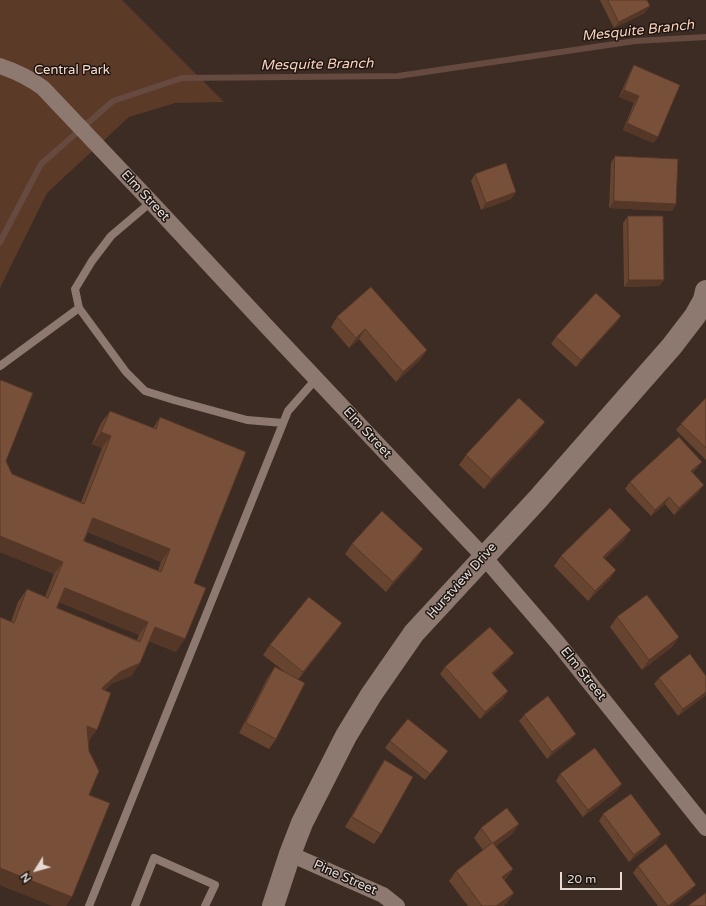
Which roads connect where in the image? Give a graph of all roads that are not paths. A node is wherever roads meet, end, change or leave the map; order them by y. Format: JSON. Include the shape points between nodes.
{"nodes":[{"id":1,"x":0,"y":66,"type":"edge"},
{"id":2,"x":151,"y":202,"type":"junction"},
{"id":3,"x":706,"y":290,"type":"edge"},
{"id":4,"x":79,"y":308,"type":"junction"},
{"id":5,"x":0,"y":366,"type":"edge"},
{"id":6,"x":316,"y":379,"type":"junction"},
{"id":7,"x":283,"y":423,"type":"junction"},
{"id":8,"x":484,"y":556,"type":"junction"},
{"id":9,"x":706,"y":828,"type":"edge"},
{"id":10,"x":290,"y":854,"type":"junction"},
{"id":11,"x":89,"y":906,"type":"edge"},
{"id":12,"x":135,"y":906,"type":"edge"},
{"id":13,"x":205,"y":906,"type":"edge"},
{"id":14,"x":273,"y":906,"type":"edge"},
{"id":15,"x":397,"y":906,"type":"edge"}],
"edges":[{"from":1,"to":2,"type":"street","name":"Elm Street","via":[[36,83]]},
{"from":2,"to":4,"type":"lane","via":[[111,236],[92,261],[75,289]]},
{"from":2,"to":6,"type":"street","name":"Elm Street"},
{"from":3,"to":8,"type":"street","name":"Hurstview Drive","via":[[704,300],[695,316],[672,346],[537,500]]},
{"from":4,"to":5,"type":"lane"},
{"from":4,"to":7,"type":"lane","via":[[126,372],[145,391],[247,420]]},
{"from":6,"to":7,"type":"lane","via":[[288,411]]},
{"from":6,"to":8,"type":"street","name":"Elm Street"},
{"from":7,"to":11,"type":"lane"},
{"from":8,"to":9,"type":"street","name":"Elm Street","via":[[558,642]]},
{"from":8,"to":10,"type":"street","name":"Hurstview Drive","via":[[414,633],[371,695],[346,736],[302,824]]},
{"from":10,"to":14,"type":"street","name":"Hurstview Drive"},
{"from":10,"to":15,"type":"street","name":"Pine Street","via":[[383,894]]},
{"from":12,"to":13,"type":"lane","via":[[154,858],[215,885]]}]}
